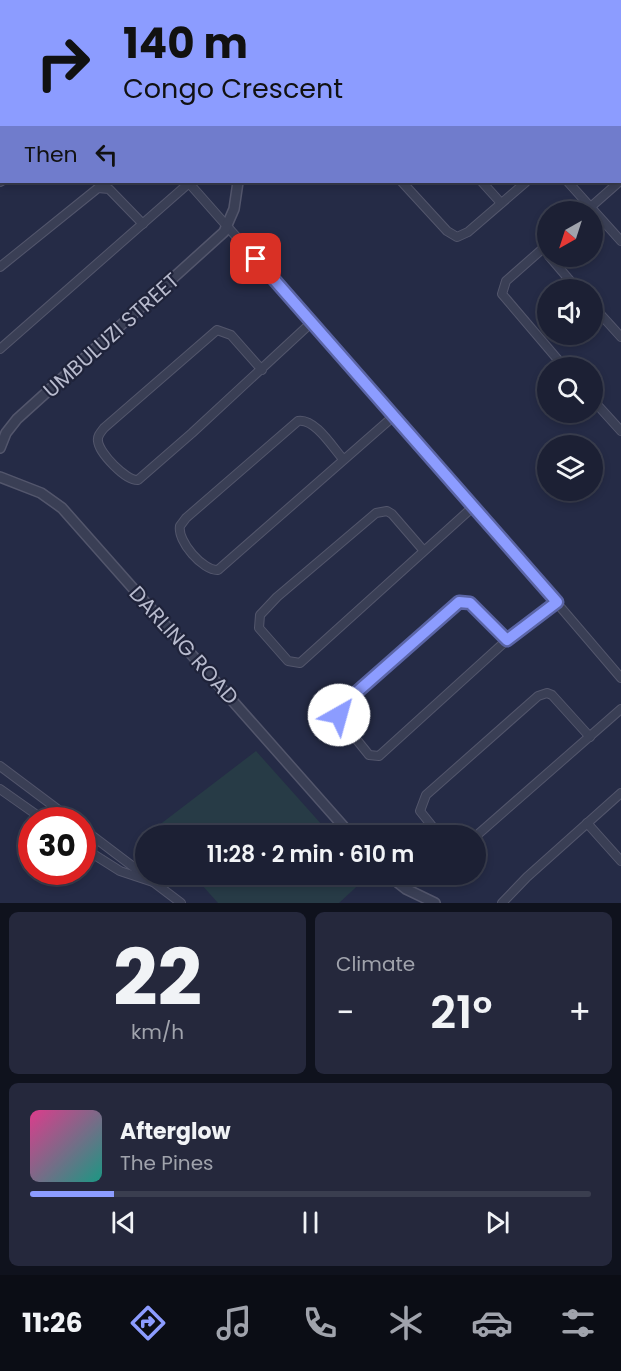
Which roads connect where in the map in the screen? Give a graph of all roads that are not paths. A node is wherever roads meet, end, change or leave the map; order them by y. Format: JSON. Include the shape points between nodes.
{"nodes":[{"id":1,"x":187,"y":183,"type":"edge"},
{"id":2,"x":189,"y":183,"type":"edge"},
{"id":3,"x":238,"y":183,"type":"edge"},
{"id":4,"x":403,"y":183,"type":"edge"},
{"id":5,"x":483,"y":183,"type":"edge"},
{"id":6,"x":525,"y":183,"type":"edge"},
{"id":7,"x":569,"y":183,"type":"edge"},
{"id":8,"x":618,"y":183,"type":"edge"},
{"id":9,"x":582,"y":201,"type":"edge"},
{"id":10,"x":597,"y":201,"type":"edge"},
{"id":11,"x":501,"y":203,"type":"junction"},
{"id":12,"x":143,"y":224,"type":"junction"},
{"id":13,"x":603,"y":224,"type":"edge"},
{"id":14,"x":228,"y":227,"type":"junction"},
{"id":15,"x":621,"y":241,"type":"edge"},
{"id":16,"x":537,"y":258,"type":"edge"},
{"id":17,"x":0,"y":267,"type":"edge"},
{"id":18,"x":560,"y":267,"type":"edge"},
{"id":19,"x":569,"y":279,"type":"edge"},
{"id":20,"x":603,"y":317,"type":"edge"},
{"id":21,"x":312,"y":322,"type":"junction"},
{"id":22,"x":621,"y":337,"type":"edge"},
{"id":23,"x":0,"y":349,"type":"edge"},
{"id":24,"x":556,"y":357,"type":"edge"},
{"id":25,"x":262,"y":370,"type":"junction"},
{"id":26,"x":603,"y":411,"type":"edge"},
{"id":27,"x":395,"y":415,"type":"junction"},
{"id":28,"x":621,"y":431,"type":"edge"},
{"id":29,"x":0,"y":448,"type":"edge"},
{"id":30,"x":343,"y":459,"type":"junction"},
{"id":31,"x":0,"y":477,"type":"edge"},
{"id":32,"x":474,"y":506,"type":"junction"},
{"id":33,"x":424,"y":550,"type":"junction"},
{"id":34,"x":557,"y":602,"type":"junction"},
{"id":35,"x":507,"y":640,"type":"junction"},
{"id":36,"x":621,"y":678,"type":"edge"},
{"id":37,"x":621,"y":710,"type":"edge"},
{"id":38,"x":590,"y":737,"type":"junction"},
{"id":39,"x":0,"y":766,"type":"edge"},
{"id":40,"x":0,"y":789,"type":"edge"},
{"id":41,"x":621,"y":793,"type":"edge"},
{"id":42,"x":26,"y":807,"type":"edge"},
{"id":43,"x":55,"y":807,"type":"edge"},
{"id":44,"x":587,"y":823,"type":"junction"},
{"id":45,"x":342,"y":825,"type":"edge"},
{"id":46,"x":431,"y":825,"type":"edge"},
{"id":47,"x":486,"y":827,"type":"edge"},
{"id":48,"x":96,"y":838,"type":"edge"},
{"id":49,"x":96,"y":856,"type":"edge"},
{"id":50,"x":621,"y":861,"type":"edge"},
{"id":51,"x":135,"y":867,"type":"edge"},
{"id":52,"x":135,"y":876,"type":"edge"},
{"id":53,"x":159,"y":885,"type":"edge"},
{"id":54,"x":401,"y":885,"type":"edge"},
{"id":55,"x":181,"y":903,"type":"edge"},
{"id":56,"x":435,"y":903,"type":"edge"},
{"id":57,"x":502,"y":903,"type":"edge"}],
"edges":[{"from":1,"to":12,"type":"street"},
{"from":2,"to":14,"type":"street"},
{"from":3,"to":14,"type":"street"},
{"from":4,"to":11,"type":"street","via":[[453,236],[464,234]]},
{"from":5,"to":11,"type":"street"},
{"from":6,"to":11,"type":"street"},
{"from":7,"to":9,"type":"street"},
{"from":8,"to":10,"type":"street"},
{"from":12,"to":17,"type":"street","via":[[108,189],[98,188]]},
{"from":12,"to":23,"type":"street"},
{"from":13,"to":15,"type":"street"},
{"from":14,"to":21,"type":"street"},
{"from":14,"to":29,"type":"street","name":"UMBULUZI STREET","via":[[17,419]]},
{"from":16,"to":24,"type":"street","via":[[506,281],[502,294]]},
{"from":18,"to":19,"type":"street"},
{"from":20,"to":22,"type":"street"},
{"from":21,"to":25,"type":"street"},
{"from":21,"to":27,"type":"street"},
{"from":25,"to":25,"type":"street","via":[[231,335],[217,330],[104,428],[98,443],[121,473],[138,480]]},
{"from":26,"to":28,"type":"street"},
{"from":27,"to":30,"type":"street"},
{"from":27,"to":32,"type":"street"},
{"from":30,"to":30,"type":"street","via":[[311,424],[298,421],[186,518],[180,535],[200,562],[218,570]]},
{"from":31,"to":45,"type":"street","name":"DARLING ROAD","via":[[41,493],[62,508]]},
{"from":32,"to":33,"type":"street"},
{"from":32,"to":34,"type":"street"},
{"from":33,"to":33,"type":"street","via":[[392,514],[376,513],[277,597],[260,615],[259,628],[288,661],[300,663]]},
{"from":34,"to":35,"type":"street"},
{"from":34,"to":36,"type":"street"},
{"from":35,"to":35,"type":"street","via":[[470,603],[462,600],[349,699],[342,706],[340,719],[369,755],[379,756]]},
{"from":37,"to":38,"type":"street"},
{"from":38,"to":46,"type":"street","via":[[552,695],[538,696],[424,798],[420,811]]},
{"from":38,"to":47,"type":"street"},
{"from":39,"to":43,"type":"street"},
{"from":40,"to":42,"type":"street"},
{"from":41,"to":44,"type":"street"},
{"from":44,"to":50,"type":"street"},
{"from":44,"to":57,"type":"street"},
{"from":48,"to":51,"type":"street"},
{"from":49,"to":52,"type":"street"},
{"from":53,"to":55,"type":"street"},
{"from":54,"to":56,"type":"street"}]}
